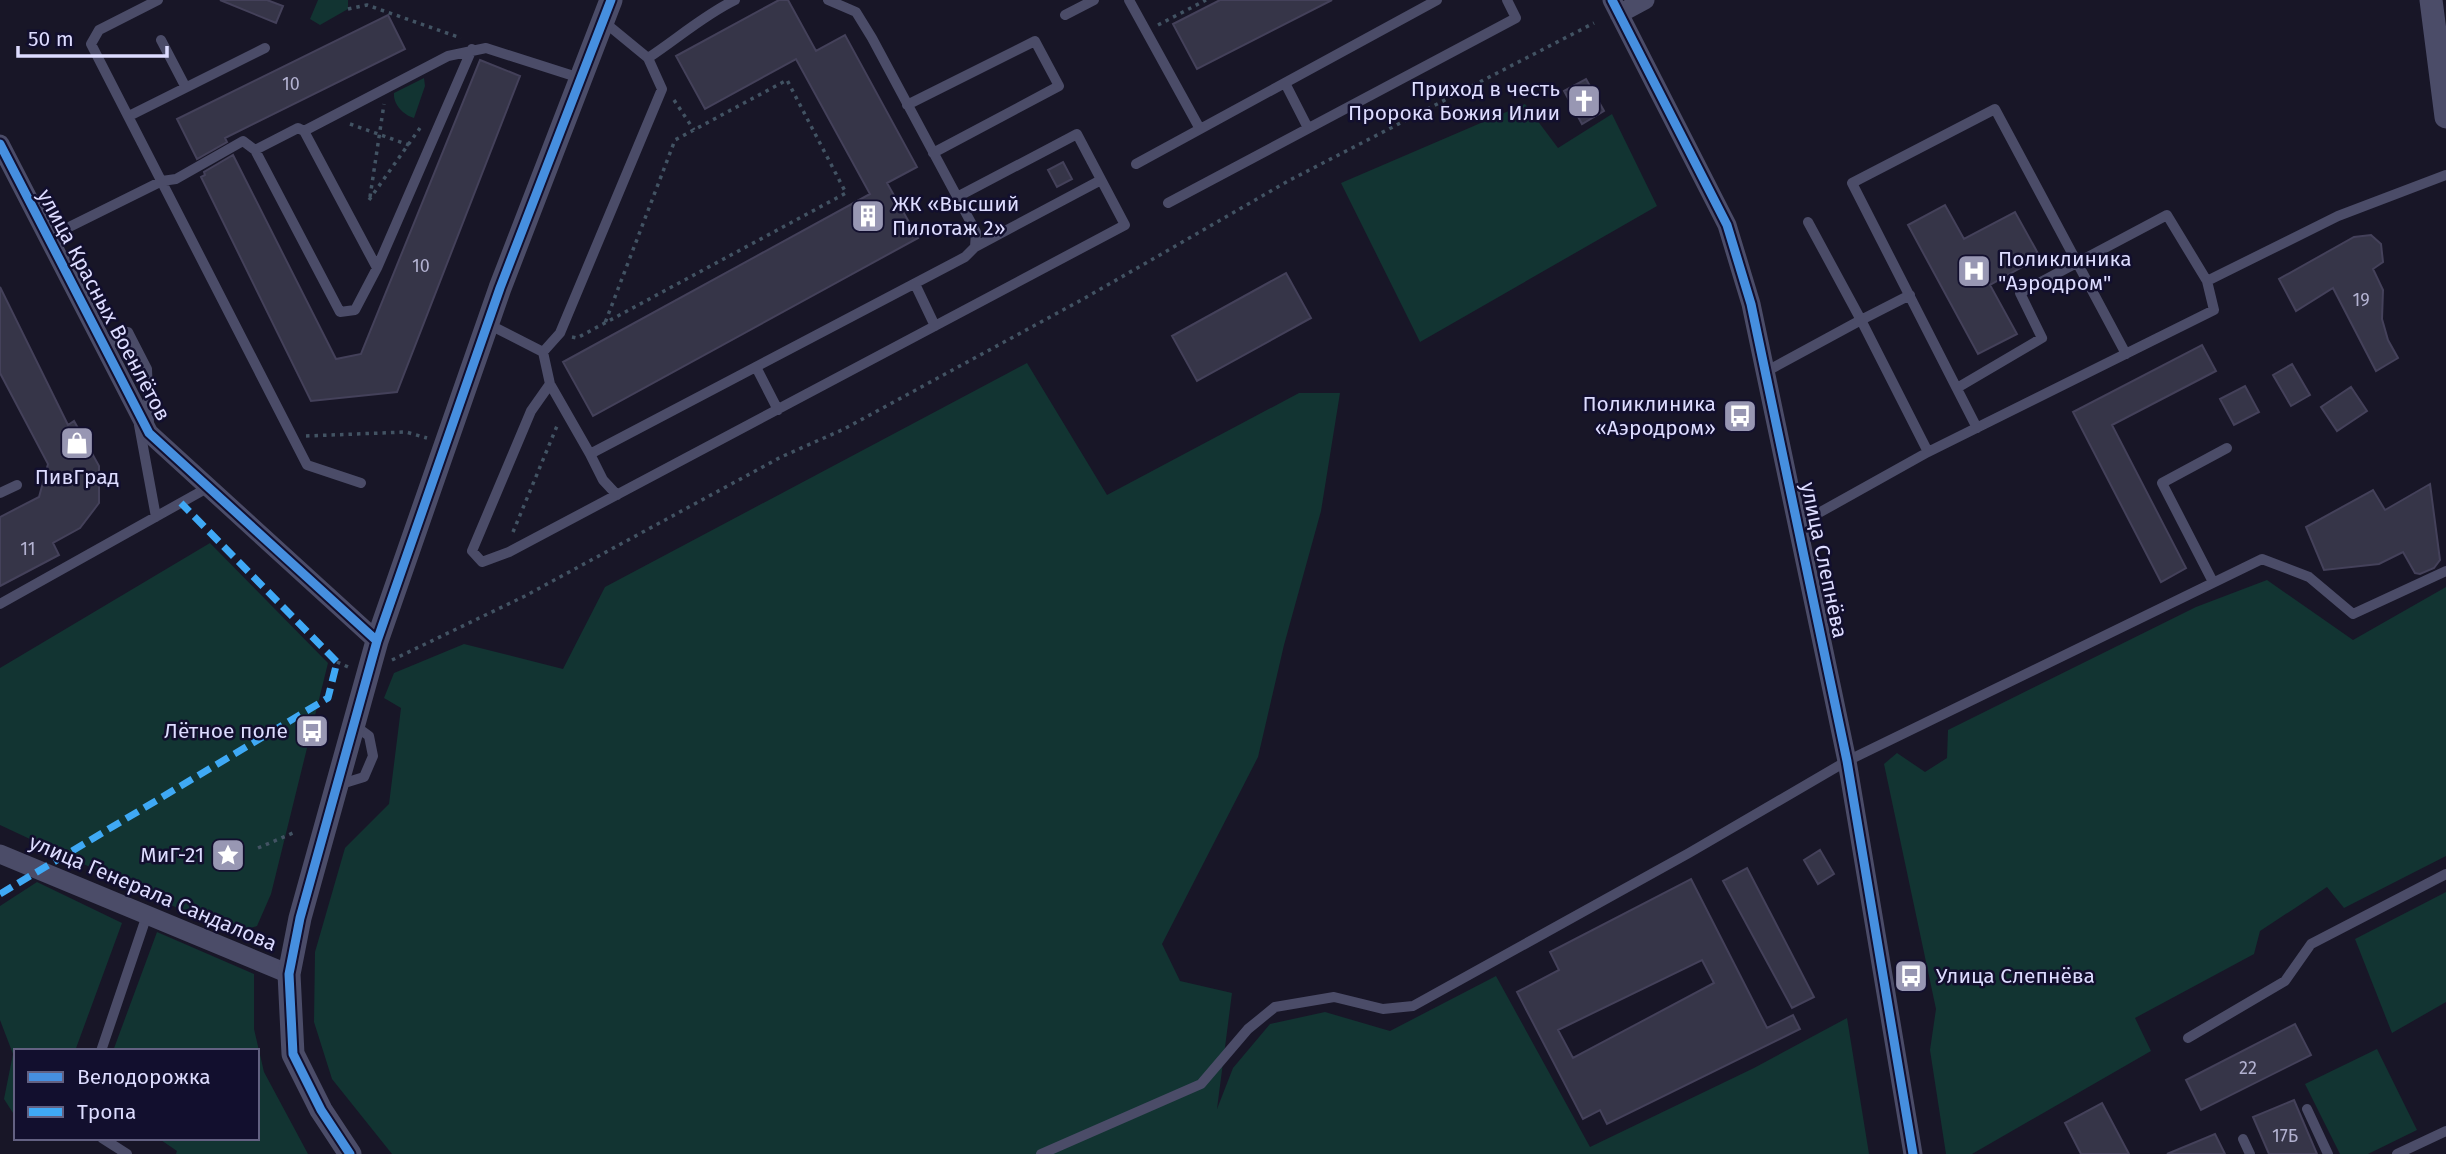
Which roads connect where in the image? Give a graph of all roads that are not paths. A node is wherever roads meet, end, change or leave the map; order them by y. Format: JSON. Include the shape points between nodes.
{"nodes":[{"id":1,"x":158,"y":0,"type":"edge"},
{"id":2,"x":735,"y":0,"type":"edge"},
{"id":3,"x":828,"y":0,"type":"edge"},
{"id":4,"x":1094,"y":0,"type":"edge"},
{"id":5,"x":1129,"y":0,"type":"edge"},
{"id":6,"x":1437,"y":0,"type":"edge"},
{"id":7,"x":1507,"y":0,"type":"edge"},
{"id":8,"x":1645,"y":0,"type":"edge"},
{"id":9,"x":2431,"y":0,"type":"edge"},
{"id":10,"x":1616,"y":7,"type":"edge"},
{"id":11,"x":607,"y":10,"type":"edge"},
{"id":12,"x":1065,"y":15,"type":"dead end"},
{"id":13,"x":161,"y":40,"type":"dead end"},
{"id":14,"x":265,"y":48,"type":"dead end"},
{"id":15,"x":471,"y":49,"type":"junction"},
{"id":16,"x":648,"y":58,"type":"junction"},
{"id":17,"x":581,"y":78,"type":"junction"},
{"id":18,"x":1285,"y":83,"type":"junction"},
{"id":19,"x":185,"y":86,"type":"junction"},
{"id":20,"x":907,"y":105,"type":"junction"},
{"id":21,"x":128,"y":116,"type":"junction"},
{"id":22,"x":2446,"y":117,"type":"edge"},
{"id":23,"x":1308,"y":128,"type":"junction"},
{"id":24,"x":1200,"y":129,"type":"junction"},
{"id":25,"x":304,"y":131,"type":"junction"},
{"id":26,"x":0,"y":144,"type":"edge"},
{"id":27,"x":255,"y":150,"type":"junction"},
{"id":28,"x":933,"y":153,"type":"junction"},
{"id":29,"x":1136,"y":164,"type":"dead end"},
{"id":30,"x":2446,"y":175,"type":"edge"},
{"id":31,"x":1101,"y":180,"type":"junction"},
{"id":32,"x":162,"y":181,"type":"junction"},
{"id":33,"x":957,"y":197,"type":"junction"},
{"id":34,"x":1168,"y":203,"type":"dead end"},
{"id":35,"x":1808,"y":222,"type":"dead end"},
{"id":36,"x":47,"y":238,"type":"junction"},
{"id":37,"x":975,"y":247,"type":"junction"},
{"id":38,"x":2076,"y":261,"type":"junction"},
{"id":39,"x":377,"y":268,"type":"junction"},
{"id":40,"x":2207,"y":281,"type":"junction"},
{"id":41,"x":915,"y":284,"type":"junction"},
{"id":42,"x":1910,"y":295,"type":"junction"},
{"id":43,"x":1861,"y":320,"type":"junction"},
{"id":44,"x":488,"y":324,"type":"junction"},
{"id":45,"x":935,"y":326,"type":"junction"},
{"id":46,"x":104,"y":346,"type":"junction"},
{"id":47,"x":543,"y":352,"type":"junction"},
{"id":48,"x":2126,"y":354,"type":"junction"},
{"id":49,"x":756,"y":367,"type":"junction"},
{"id":50,"x":1767,"y":371,"type":"junction"},
{"id":51,"x":550,"y":384,"type":"junction"},
{"id":52,"x":1957,"y":388,"type":"junction"},
{"id":53,"x":136,"y":408,"type":"junction"},
{"id":54,"x":778,"y":410,"type":"junction"},
{"id":55,"x":1977,"y":428,"type":"junction"},
{"id":56,"x":149,"y":433,"type":"junction"},
{"id":57,"x":2227,"y":448,"type":"dead end"},
{"id":58,"x":1928,"y":452,"type":"junction"},
{"id":59,"x":590,"y":454,"type":"junction"},
{"id":60,"x":361,"y":483,"type":"dead end"},
{"id":61,"x":17,"y":485,"type":"dead end"},
{"id":62,"x":209,"y":487,"type":"junction"},
{"id":63,"x":0,"y":494,"type":"edge"},
{"id":64,"x":617,"y":495,"type":"junction"},
{"id":65,"x":156,"y":517,"type":"junction"},
{"id":66,"x":1799,"y":524,"type":"junction"},
{"id":67,"x":2446,"y":571,"type":"edge"},
{"id":68,"x":2213,"y":582,"type":"junction"},
{"id":69,"x":0,"y":604,"type":"edge"},
{"id":70,"x":377,"y":641,"type":"junction"},
{"id":71,"x":1847,"y":761,"type":"junction"},
{"id":72,"x":0,"y":854,"type":"edge"},
{"id":73,"x":2446,"y":874,"type":"edge"},
{"id":74,"x":148,"y":915,"type":"junction"},
{"id":75,"x":289,"y":974,"type":"junction"},
{"id":76,"x":2188,"y":1038,"type":"dead end"},
{"id":77,"x":101,"y":1049,"type":"edge"},
{"id":78,"x":2307,"y":1109,"type":"dead end"},
{"id":79,"x":2446,"y":1132,"type":"edge"},
{"id":80,"x":2243,"y":1139,"type":"dead end"},
{"id":81,"x":105,"y":1140,"type":"edge"},
{"id":82,"x":127,"y":1154,"type":"edge"},
{"id":83,"x":350,"y":1154,"type":"edge"},
{"id":84,"x":1041,"y":1154,"type":"edge"},
{"id":85,"x":1913,"y":1154,"type":"edge"},
{"id":86,"x":2250,"y":1154,"type":"edge"},
{"id":87,"x":2328,"y":1154,"type":"edge"},
{"id":88,"x":2397,"y":1154,"type":"edge"}],
"edges":[{"from":1,"to":21,"type":"lane","via":[[99,30],[91,44]]},
{"from":2,"to":16,"type":"lane","via":[[712,11]]},
{"from":3,"to":20,"type":"lane","via":[[856,12]]},
{"from":4,"to":12,"type":"lane"},
{"from":5,"to":24,"type":"lane"},
{"from":6,"to":18,"type":"lane"},
{"from":7,"to":23,"type":"lane","via":[[1516,18]]},
{"from":8,"to":10,"type":"street"},
{"from":9,"to":22,"type":"street"},
{"from":10,"to":50,"type":"street","name":"улица Слепнёва","via":[[1727,225]]},
{"from":11,"to":16,"type":"lane"},
{"from":11,"to":17,"type":"street"},
{"from":13,"to":19,"type":"lane"},
{"from":14,"to":19,"type":"lane"},
{"from":15,"to":17,"type":"lane","via":[[486,48]]},
{"from":15,"to":25,"type":"lane"},
{"from":15,"to":39,"type":"lane"},
{"from":16,"to":47,"type":"lane","via":[[662,89],[560,333]]},
{"from":17,"to":44,"type":"street"},
{"from":18,"to":23,"type":"lane"},
{"from":18,"to":24,"type":"lane"},
{"from":19,"to":21,"type":"lane"},
{"from":20,"to":28,"type":"lane"},
{"from":20,"to":28,"type":"lane","via":[[1035,41],[1059,86]]},
{"from":21,"to":32,"type":"lane"},
{"from":23,"to":34,"type":"lane"},
{"from":24,"to":29,"type":"lane"},
{"from":25,"to":27,"type":"lane","via":[[298,128]]},
{"from":25,"to":39,"type":"lane"},
{"from":26,"to":36,"type":"street","name":"улица Красных Военлётов"},
{"from":27,"to":32,"type":"lane","via":[[243,141],[176,179]]},
{"from":27,"to":39,"type":"lane","via":[[340,312],[355,310]]},
{"from":28,"to":33,"type":"lane"},
{"from":30,"to":40,"type":"lane","via":[[2338,216]]},
{"from":31,"to":33,"type":"lane","via":[[1077,134]]},
{"from":31,"to":37,"type":"lane"},
{"from":31,"to":45,"type":"lane","via":[[1125,225]]},
{"from":32,"to":36,"type":"lane"},
{"from":32,"to":60,"type":"lane","via":[[307,465]]},
{"from":33,"to":37,"type":"lane","via":[[976,232]]},
{"from":35,"to":43,"type":"lane"},
{"from":36,"to":46,"type":"street","name":"улица Красных Военлётов"},
{"from":37,"to":41,"type":"lane"},
{"from":38,"to":40,"type":"lane","via":[[2167,215]]},
{"from":38,"to":42,"type":"lane","via":[[1995,109],[1852,183]]},
{"from":38,"to":48,"type":"lane"},
{"from":38,"to":52,"type":"lane","via":[[2020,293],[2042,338]]},
{"from":40,"to":48,"type":"lane","via":[[2214,310]]},
{"from":41,"to":45,"type":"lane"},
{"from":41,"to":49,"type":"lane"},
{"from":42,"to":43,"type":"lane"},
{"from":42,"to":52,"type":"lane"},
{"from":43,"to":50,"type":"lane"},
{"from":43,"to":58,"type":"lane"},
{"from":44,"to":47,"type":"lane"},
{"from":44,"to":70,"type":"street"},
{"from":45,"to":54,"type":"lane"},
{"from":46,"to":53,"type":"street","name":"улица Красных Военлётов"},
{"from":46,"to":56,"type":"lane","via":[[128,332],[147,369]]},
{"from":47,"to":51,"type":"lane"},
{"from":48,"to":55,"type":"lane"},
{"from":49,"to":54,"type":"lane"},
{"from":49,"to":59,"type":"lane"},
{"from":50,"to":66,"type":"street","name":"улица Слепнёва"},
{"from":51,"to":59,"type":"lane"},
{"from":51,"to":64,"type":"lane","via":[[531,411],[472,551],[482,562],[503,554]]},
{"from":52,"to":55,"type":"lane"},
{"from":53,"to":56,"type":"street","name":"улица Красных Военлётов"},
{"from":53,"to":65,"type":"lane"},
{"from":54,"to":64,"type":"lane"},
{"from":55,"to":58,"type":"lane"},
{"from":56,"to":62,"type":"street","name":"улица Красных Военлётов"},
{"from":57,"to":68,"type":"lane","via":[[2162,483]]},
{"from":58,"to":66,"type":"lane"},
{"from":59,"to":64,"type":"lane"},
{"from":61,"to":63,"type":"lane"},
{"from":62,"to":65,"type":"lane"},
{"from":62,"to":70,"type":"street","name":"улица Красных Военлётов"},
{"from":65,"to":69,"type":"lane"},
{"from":66,"to":71,"type":"street","name":"улица Слепнёва"},
{"from":67,"to":68,"type":"lane","via":[[2353,614],[2309,576],[2262,559]]},
{"from":68,"to":71,"type":"lane"},
{"from":70,"to":75,"type":"street","via":[[300,918]]},
{"from":71,"to":84,"type":"lane","via":[[1413,1006],[1383,1009],[1334,996],[1275,1007],[1248,1029],[1201,1084]]},
{"from":71,"to":85,"type":"street","name":"улица Слепнёва"},
{"from":72,"to":74,"type":"street","name":"улица Генерала Сандалова"},
{"from":73,"to":76,"type":"lane","via":[[2311,944],[2285,981]]},
{"from":74,"to":75,"type":"street","name":"улица Генерала Сандалова"},
{"from":74,"to":77,"type":"lane"},
{"from":75,"to":83,"type":"street","via":[[293,1054]]},
{"from":78,"to":87,"type":"lane"},
{"from":79,"to":88,"type":"lane"},
{"from":80,"to":86,"type":"lane"},
{"from":81,"to":82,"type":"lane"}]}
